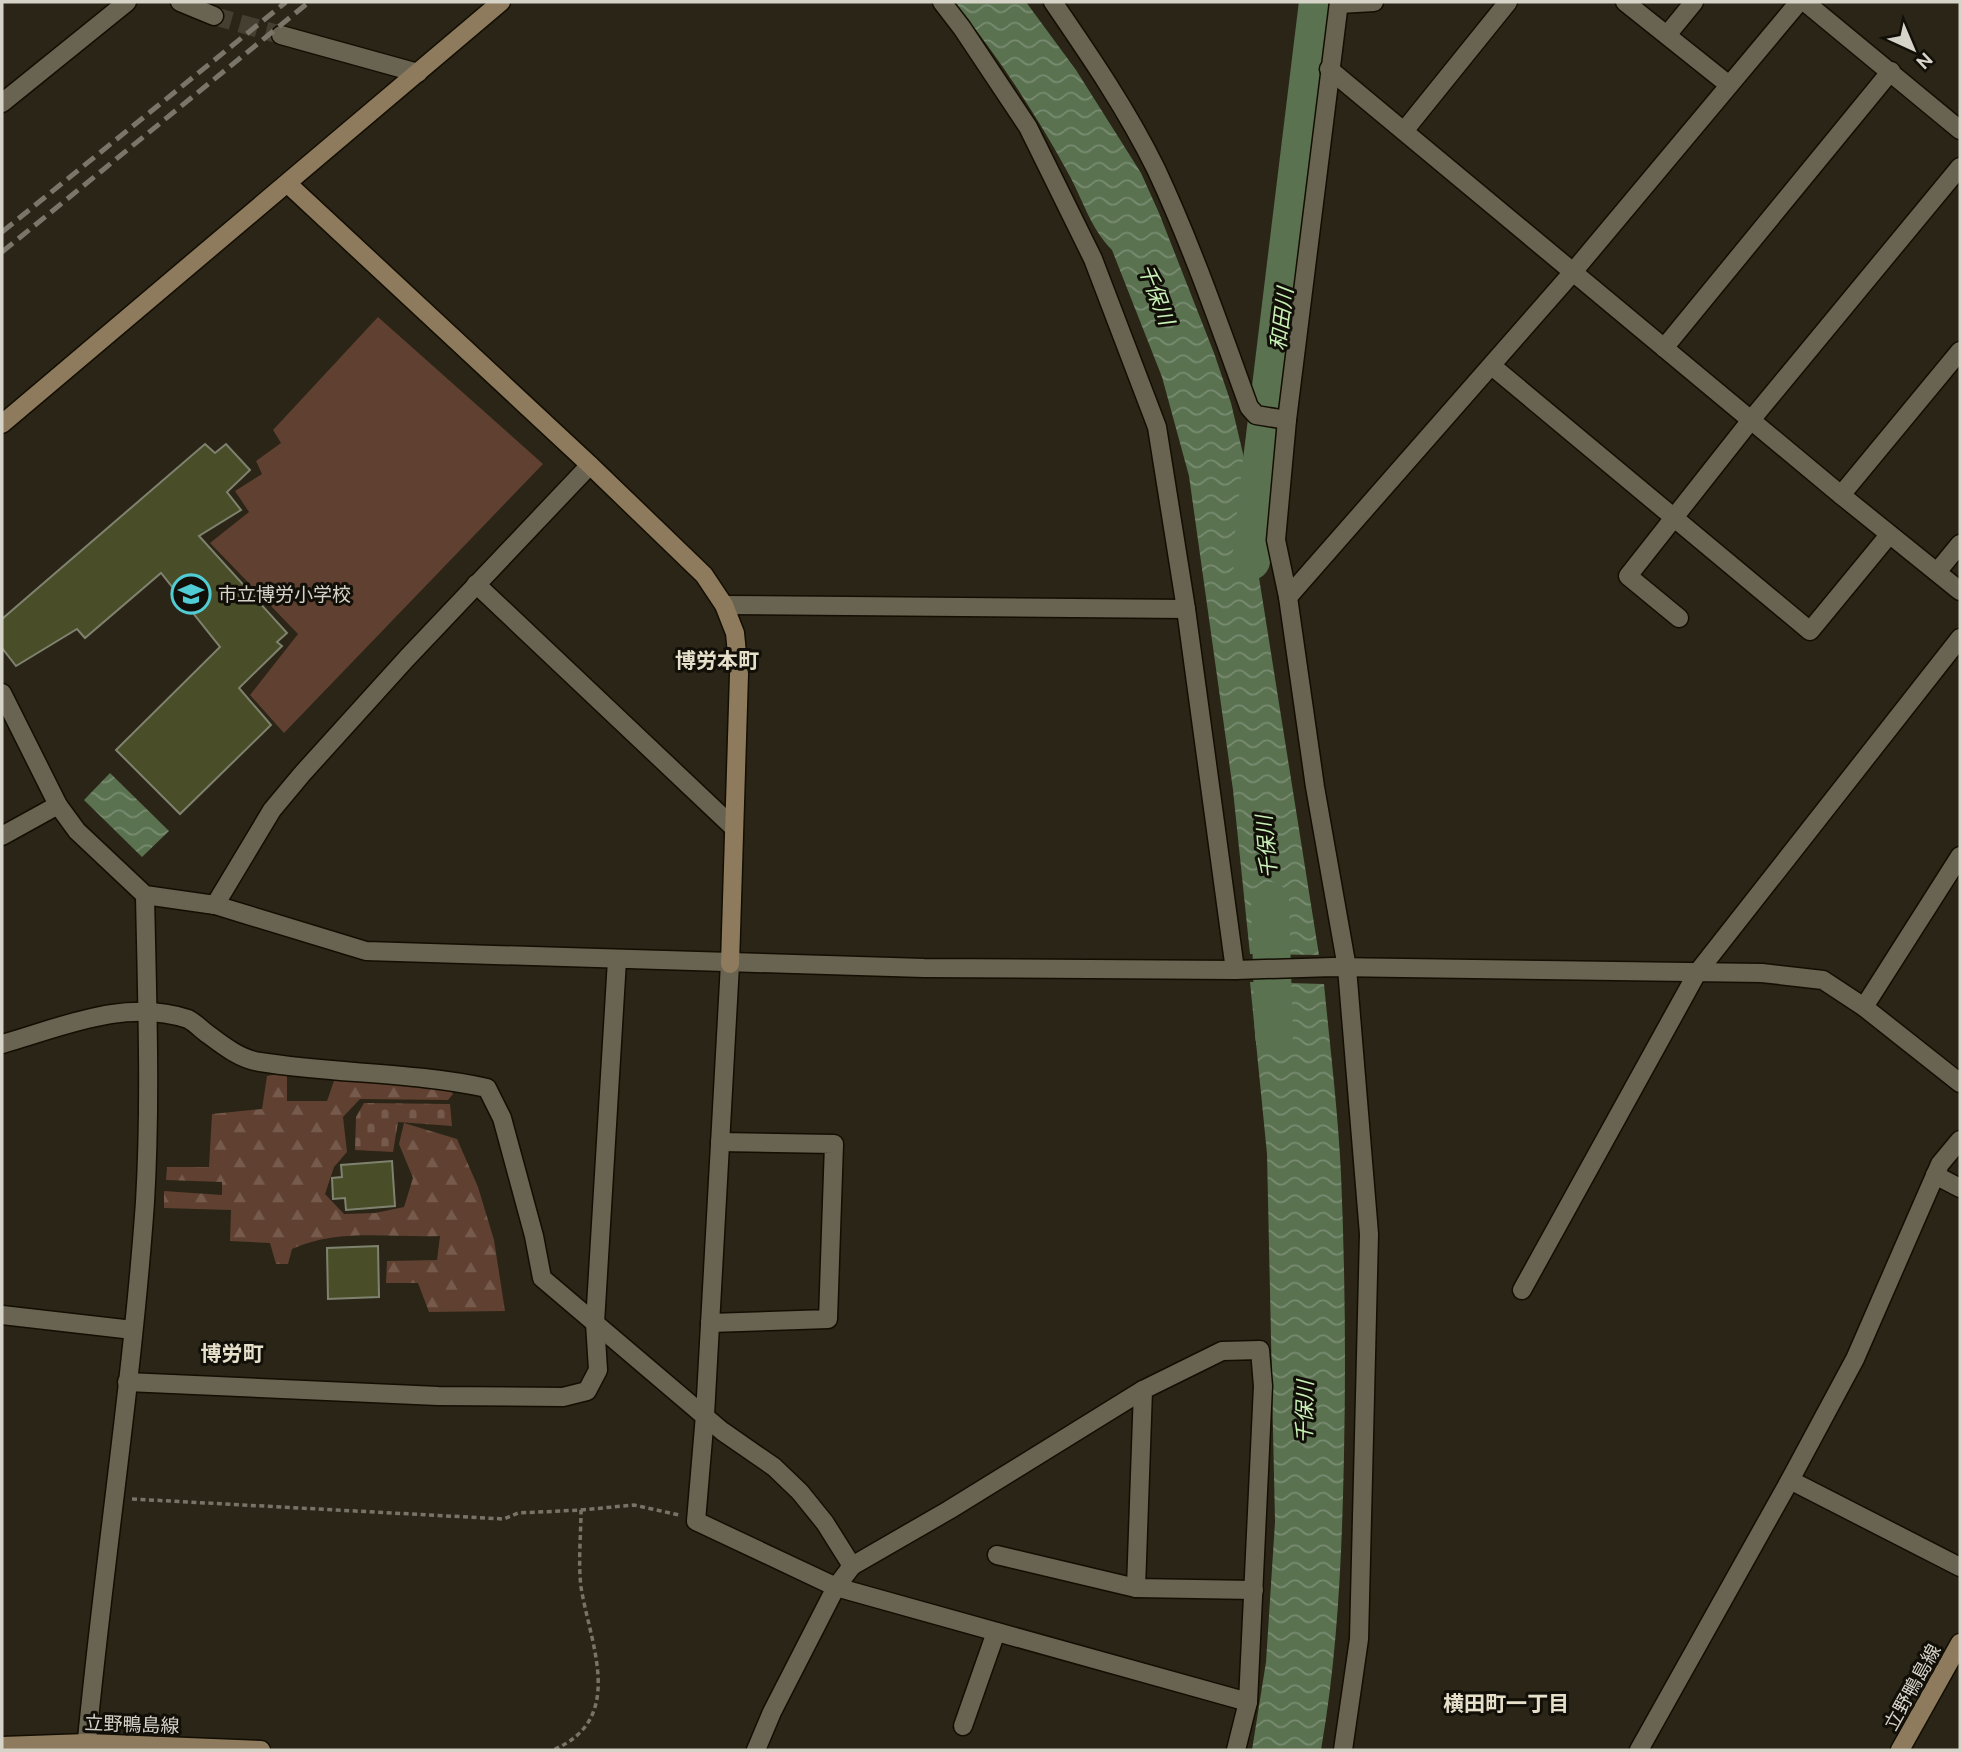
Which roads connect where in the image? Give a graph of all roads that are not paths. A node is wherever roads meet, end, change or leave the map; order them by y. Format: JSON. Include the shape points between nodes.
{"nodes":[{"id":1,"x":127,"y":2,"type":"edge"},
{"id":2,"x":180,"y":2,"type":"edge"},
{"id":3,"x":502,"y":2,"type":"edge"},
{"id":4,"x":942,"y":2,"type":"edge"},
{"id":5,"x":1053,"y":2,"type":"edge"},
{"id":6,"x":1374,"y":2,"type":"edge"},
{"id":7,"x":1508,"y":2,"type":"edge"},
{"id":8,"x":1625,"y":2,"type":"edge"},
{"id":9,"x":1693,"y":2,"type":"edge"},
{"id":10,"x":1799,"y":2,"type":"edge"},
{"id":11,"x":1805,"y":2,"type":"edge"},
{"id":12,"x":1339,"y":3,"type":"edge"},
{"id":13,"x":212,"y":10,"type":"tunnel mouth"},
{"id":14,"x":281,"y":35,"type":"tunnel mouth"},
{"id":15,"x":1667,"y":35,"type":"junction"},
{"id":16,"x":1329,"y":69,"type":"junction"},
{"id":17,"x":1891,"y":71,"type":"junction"},
{"id":18,"x":418,"y":72,"type":"junction"},
{"id":19,"x":1729,"y":85,"type":"junction"},
{"id":20,"x":2,"y":103,"type":"edge"},
{"id":21,"x":1960,"y":130,"type":"edge"},
{"id":22,"x":1404,"y":131,"type":"junction"},
{"id":23,"x":1960,"y":167,"type":"edge"},
{"id":24,"x":288,"y":184,"type":"junction"},
{"id":25,"x":1573,"y":272,"type":"junction"},
{"id":26,"x":1664,"y":348,"type":"junction"},
{"id":27,"x":1959,"y":353,"type":"edge"},
{"id":28,"x":1492,"y":366,"type":"junction"},
{"id":29,"x":1282,"y":419,"type":"junction"},
{"id":30,"x":1751,"y":420,"type":"junction"},
{"id":31,"x":2,"y":424,"type":"edge"},
{"id":32,"x":590,"y":465,"type":"junction"},
{"id":33,"x":1841,"y":495,"type":"junction"},
{"id":34,"x":1675,"y":518,"type":"junction"},
{"id":35,"x":1889,"y":535,"type":"junction"},
{"id":36,"x":1960,"y":544,"type":"edge"},
{"id":37,"x":1937,"y":572,"type":"junction"},
{"id":38,"x":476,"y":584,"type":"junction"},
{"id":39,"x":1960,"y":591,"type":"edge"},
{"id":40,"x":1288,"y":597,"type":"junction"},
{"id":41,"x":724,"y":605,"type":"junction"},
{"id":42,"x":1186,"y":609,"type":"junction"},
{"id":43,"x":1679,"y":618,"type":"dead end"},
{"id":44,"x":1960,"y":638,"type":"edge"},
{"id":45,"x":2,"y":693,"type":"edge"},
{"id":46,"x":58,"y":805,"type":"junction"},
{"id":47,"x":733,"y":827,"type":"junction"},
{"id":48,"x":2,"y":835,"type":"edge"},
{"id":49,"x":1960,"y":856,"type":"edge"},
{"id":50,"x":145,"y":895,"type":"junction"},
{"id":51,"x":215,"y":905,"type":"junction"},
{"id":52,"x":617,"y":960,"type":"junction"},
{"id":53,"x":730,"y":964,"type":"junction"},
{"id":54,"x":1340,"y":967,"type":"junction"},
{"id":55,"x":1240,"y":970,"type":"junction"},
{"id":56,"x":1697,"y":974,"type":"junction"},
{"id":57,"x":1864,"y":1007,"type":"junction"},
{"id":58,"x":148,"y":1012,"type":"junction"},
{"id":59,"x":2,"y":1044,"type":"edge"},
{"id":60,"x":1960,"y":1083,"type":"edge"},
{"id":61,"x":1960,"y":1140,"type":"edge"},
{"id":62,"x":720,"y":1142,"type":"junction"},
{"id":63,"x":1935,"y":1175,"type":"junction"},
{"id":64,"x":1960,"y":1188,"type":"edge"},
{"id":65,"x":1522,"y":1290,"type":"dead end"},
{"id":66,"x":2,"y":1315,"type":"edge"},
{"id":67,"x":595,"y":1323,"type":"junction"},
{"id":68,"x":710,"y":1323,"type":"junction"},
{"id":69,"x":133,"y":1330,"type":"junction"},
{"id":70,"x":127,"y":1382,"type":"junction"},
{"id":71,"x":1143,"y":1390,"type":"junction"},
{"id":72,"x":705,"y":1415,"type":"junction"},
{"id":73,"x":1790,"y":1480,"type":"junction"},
{"id":74,"x":996,"y":1555,"type":"dead end"},
{"id":75,"x":852,"y":1566,"type":"junction"},
{"id":76,"x":1960,"y":1567,"type":"edge"},
{"id":77,"x":836,"y":1587,"type":"junction"},
{"id":78,"x":1136,"y":1588,"type":"junction"},
{"id":79,"x":1254,"y":1590,"type":"junction"},
{"id":80,"x":996,"y":1632,"type":"junction"},
{"id":81,"x":1960,"y":1643,"type":"edge"},
{"id":82,"x":1248,"y":1702,"type":"junction"},
{"id":83,"x":963,"y":1726,"type":"dead end"},
{"id":84,"x":2,"y":1746,"type":"edge"},
{"id":85,"x":86,"y":1747,"type":"edge"},
{"id":86,"x":261,"y":1750,"type":"edge"},
{"id":87,"x":756,"y":1750,"type":"edge"},
{"id":88,"x":1236,"y":1750,"type":"edge"},
{"id":89,"x":1343,"y":1750,"type":"edge"},
{"id":90,"x":1639,"y":1750,"type":"edge"},
{"id":91,"x":1900,"y":1750,"type":"edge"}],
"edges":[{"from":1,"to":20,"type":"street"},
{"from":2,"to":13,"type":"street"},
{"from":3,"to":18,"type":"street"},
{"from":4,"to":42,"type":"street","via":[[1028,127],[1093,259],[1157,427]]},
{"from":5,"to":29,"type":"street","via":[[1107,82],[1155,168],[1204,282],[1249,407],[1256,415]]},
{"from":6,"to":12,"type":"street"},
{"from":7,"to":22,"type":"street"},
{"from":8,"to":15,"type":"street"},
{"from":9,"to":15,"type":"street"},
{"from":10,"to":19,"type":"street"},
{"from":11,"to":17,"type":"street"},
{"from":12,"to":16,"type":"street"},
{"from":14,"to":18,"type":"street"},
{"from":15,"to":19,"type":"street"},
{"from":16,"to":22,"type":"street"},
{"from":16,"to":29,"type":"street"},
{"from":17,"to":21,"type":"street"},
{"from":17,"to":26,"type":"street"},
{"from":18,"to":24,"type":"street"},
{"from":19,"to":25,"type":"street"},
{"from":22,"to":25,"type":"street"},
{"from":23,"to":30,"type":"street"},
{"from":24,"to":31,"type":"street"},
{"from":24,"to":32,"type":"street"},
{"from":25,"to":26,"type":"street"},
{"from":25,"to":28,"type":"street"},
{"from":26,"to":30,"type":"street"},
{"from":27,"to":33,"type":"street"},
{"from":28,"to":34,"type":"street"},
{"from":28,"to":40,"type":"street"},
{"from":29,"to":40,"type":"street","via":[[1276,540]]},
{"from":30,"to":33,"type":"street"},
{"from":30,"to":34,"type":"street"},
{"from":32,"to":38,"type":"street"},
{"from":32,"to":41,"type":"street","via":[[704,575]]},
{"from":33,"to":35,"type":"street"},
{"from":34,"to":35,"type":"street","via":[[1810,631]]},
{"from":34,"to":43,"type":"street","via":[[1628,576]]},
{"from":35,"to":37,"type":"street"},
{"from":36,"to":37,"type":"street"},
{"from":37,"to":39,"type":"street"},
{"from":38,"to":47,"type":"street"},
{"from":38,"to":51,"type":"street","via":[[272,810]]},
{"from":40,"to":54,"type":"street"},
{"from":41,"to":42,"type":"street"},
{"from":41,"to":47,"type":"street","via":[[735,633],[739,674]]},
{"from":42,"to":55,"type":"street"},
{"from":44,"to":56,"type":"street"},
{"from":45,"to":46,"type":"street"},
{"from":46,"to":48,"type":"street"},
{"from":46,"to":50,"type":"street","via":[[77,831]]},
{"from":47,"to":53,"type":"street"},
{"from":49,"to":57,"type":"street"},
{"from":50,"to":51,"type":"street"},
{"from":50,"to":58,"type":"street"},
{"from":51,"to":52,"type":"street","via":[[366,951]]},
{"from":52,"to":53,"type":"street"},
{"from":52,"to":67,"type":"street"},
{"from":53,"to":55,"type":"street"},
{"from":53,"to":62,"type":"street"},
{"from":54,"to":55,"type":"street"},
{"from":54,"to":56,"type":"street"},
{"from":54,"to":89,"type":"street","via":[[1369,1234],[1359,1639]]},
{"from":56,"to":57,"type":"street","via":[[1762,973],[1822,980]]},
{"from":56,"to":65,"type":"street"},
{"from":57,"to":60,"type":"street"},
{"from":58,"to":59,"type":"street","via":[[111,1012]]},
{"from":58,"to":67,"type":"street","via":[[190,1020],[227,1049],[255,1061],[487,1088],[502,1118],[542,1278]]},
{"from":58,"to":69,"type":"street","via":[[145,1202]]},
{"from":61,"to":63,"type":"street"},
{"from":62,"to":68,"type":"street"},
{"from":62,"to":68,"type":"street","via":[[834,1144],[828,1319]]},
{"from":63,"to":64,"type":"street"},
{"from":63,"to":73,"type":"street","via":[[1855,1359]]},
{"from":66,"to":69,"type":"street"},
{"from":67,"to":70,"type":"street","via":[[598,1370],[587,1391],[564,1396],[438,1396]]},
{"from":67,"to":72,"type":"street"},
{"from":68,"to":72,"type":"street"},
{"from":69,"to":70,"type":"street"},
{"from":70,"to":85,"type":"street"},
{"from":71,"to":75,"type":"street"},
{"from":71,"to":78,"type":"street"},
{"from":71,"to":79,"type":"street","via":[[1222,1351],[1260,1350],[1263,1386]]},
{"from":72,"to":75,"type":"street","via":[[800,1492]]},
{"from":72,"to":77,"type":"street","via":[[696,1521]]},
{"from":73,"to":76,"type":"street"},
{"from":73,"to":90,"type":"street"},
{"from":74,"to":78,"type":"street"},
{"from":75,"to":77,"type":"street"},
{"from":77,"to":80,"type":"street"},
{"from":77,"to":87,"type":"street"},
{"from":78,"to":79,"type":"street"},
{"from":79,"to":82,"type":"street"},
{"from":80,"to":82,"type":"street"},
{"from":80,"to":83,"type":"street"},
{"from":81,"to":91,"type":"street","name":"立野鴨島線"},
{"from":82,"to":88,"type":"street"},
{"from":84,"to":85,"type":"street","name":"立野鴨島線"},
{"from":85,"to":86,"type":"street","name":"立野鴨島線"}]}
